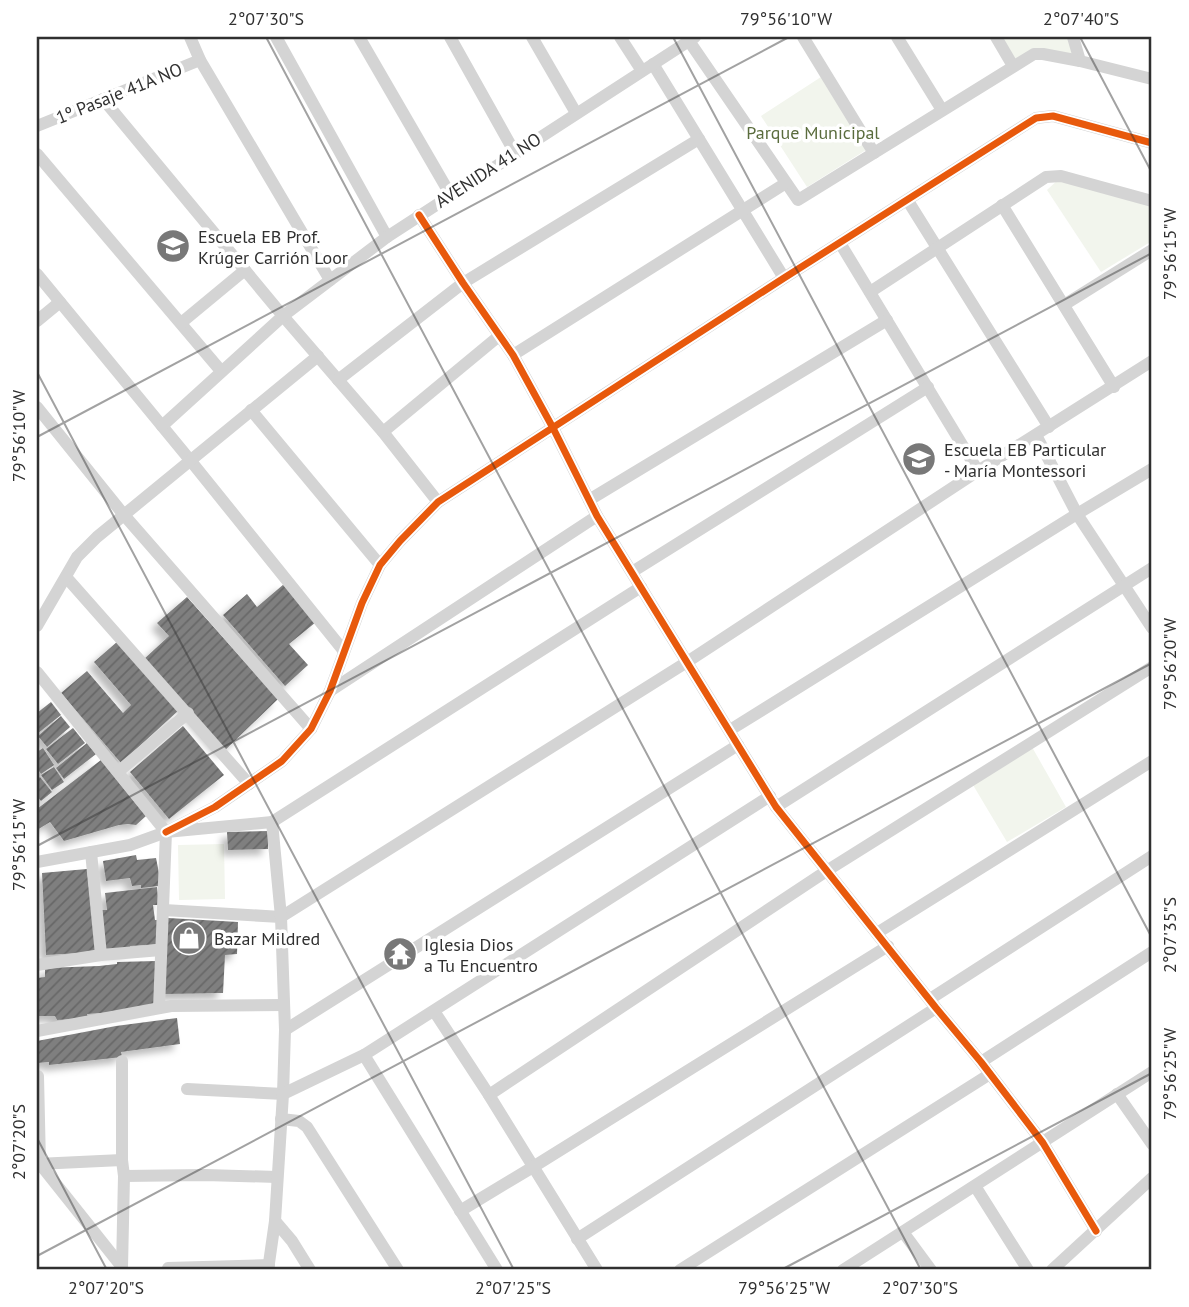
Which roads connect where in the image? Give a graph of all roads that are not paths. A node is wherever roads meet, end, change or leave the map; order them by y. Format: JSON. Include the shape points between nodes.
{"nodes":[{"id":1,"x":190,"y":37,"type":"edge"},
{"id":2,"x":276,"y":37,"type":"edge"},
{"id":3,"x":359,"y":37,"type":"edge"},
{"id":4,"x":450,"y":37,"type":"edge"},
{"id":5,"x":531,"y":37,"type":"edge"},
{"id":6,"x":620,"y":37,"type":"edge"},
{"id":7,"x":803,"y":37,"type":"edge"},
{"id":8,"x":897,"y":37,"type":"edge"},
{"id":9,"x":996,"y":37,"type":"edge"},
{"id":10,"x":1073,"y":37,"type":"edge"},
{"id":11,"x":692,"y":39,"type":"edge"},
{"id":12,"x":201,"y":60,"type":"junction"},
{"id":13,"x":1080,"y":61,"type":"junction"},
{"id":14,"x":1013,"y":66,"type":"junction"},
{"id":15,"x":647,"y":68,"type":"junction"},
{"id":16,"x":1152,"y":79,"type":"edge"},
{"id":17,"x":103,"y":99,"type":"junction"},
{"id":18,"x":942,"y":110,"type":"junction"},
{"id":19,"x":576,"y":113,"type":"junction"},
{"id":20,"x":37,"y":127,"type":"edge"},
{"id":21,"x":699,"y":139,"type":"junction"},
{"id":22,"x":1152,"y":143,"type":"edge"},
{"id":23,"x":515,"y":153,"type":"junction"},
{"id":24,"x":874,"y":153,"type":"junction"},
{"id":25,"x":37,"y":154,"type":"edge"},
{"id":26,"x":786,"y":183,"type":"junction"},
{"id":27,"x":450,"y":194,"type":"junction"},
{"id":28,"x":908,"y":201,"type":"junction"},
{"id":29,"x":1152,"y":201,"type":"edge"},
{"id":30,"x":1002,"y":205,"type":"junction"},
{"id":31,"x":743,"y":210,"type":"junction"},
{"id":32,"x":419,"y":215,"type":"junction"},
{"id":33,"x":387,"y":237,"type":"junction"},
{"id":34,"x":840,"y":243,"type":"junction"},
{"id":35,"x":939,"y":249,"type":"junction"},
{"id":36,"x":1152,"y":250,"type":"edge"},
{"id":37,"x":245,"y":270,"type":"junction"},
{"id":38,"x":37,"y":274,"type":"edge"},
{"id":39,"x":784,"y":278,"type":"junction"},
{"id":40,"x":330,"y":280,"type":"junction"},
{"id":41,"x":463,"y":283,"type":"junction"},
{"id":42,"x":870,"y":292,"type":"junction"},
{"id":43,"x":60,"y":302,"type":"junction"},
{"id":44,"x":1064,"y":305,"type":"junction"},
{"id":45,"x":283,"y":316,"type":"junction"},
{"id":46,"x":887,"y":320,"type":"junction"},
{"id":47,"x":37,"y":321,"type":"edge"},
{"id":48,"x":181,"y":323,"type":"junction"},
{"id":49,"x":499,"y":336,"type":"junction"},
{"id":50,"x":513,"y":355,"type":"junction"},
{"id":51,"x":318,"y":356,"type":"junction"},
{"id":52,"x":1152,"y":362,"type":"edge"},
{"id":53,"x":221,"y":371,"type":"junction"},
{"id":54,"x":338,"y":380,"type":"junction"},
{"id":55,"x":928,"y":387,"type":"junction"},
{"id":56,"x":1114,"y":387,"type":"junction"},
{"id":57,"x":37,"y":407,"type":"edge"},
{"id":58,"x":251,"y":410,"type":"junction"},
{"id":59,"x":162,"y":426,"type":"junction"},
{"id":60,"x":1049,"y":427,"type":"junction"},
{"id":61,"x":553,"y":428,"type":"junction"},
{"id":62,"x":383,"y":432,"type":"junction"},
{"id":63,"x":1036,"y":435,"type":"junction"},
{"id":64,"x":190,"y":460,"type":"junction"},
{"id":65,"x":1152,"y":469,"type":"edge"},
{"id":66,"x":978,"y":471,"type":"junction"},
{"id":67,"x":589,"y":500,"type":"junction"},
{"id":68,"x":438,"y":502,"type":"junction"},
{"id":69,"x":1077,"y":514,"type":"junction"},
{"id":70,"x":124,"y":515,"type":"junction"},
{"id":71,"x":597,"y":516,"type":"junction"},
{"id":72,"x":380,"y":565,"type":"junction"},
{"id":73,"x":1152,"y":568,"type":"edge"},
{"id":74,"x":632,"y":572,"type":"junction"},
{"id":75,"x":66,"y":577,"type":"junction"},
{"id":76,"x":1124,"y":585,"type":"junction"},
{"id":77,"x":641,"y":587,"type":"junction"},
{"id":78,"x":37,"y":625,"type":"edge"},
{"id":79,"x":1152,"y":628,"type":"edge"},
{"id":80,"x":343,"y":650,"type":"junction"},
{"id":81,"x":687,"y":662,"type":"junction"},
{"id":82,"x":1152,"y":667,"type":"edge"},
{"id":83,"x":37,"y":672,"type":"edge"},
{"id":84,"x":330,"y":691,"type":"junction"},
{"id":85,"x":188,"y":713,"type":"junction"},
{"id":86,"x":311,"y":729,"type":"junction"},
{"id":87,"x":730,"y":730,"type":"junction"},
{"id":88,"x":738,"y":745,"type":"junction"},
{"id":89,"x":1152,"y":761,"type":"edge"},
{"id":90,"x":118,"y":772,"type":"junction"},
{"id":91,"x":249,"y":784,"type":"junction"},
{"id":92,"x":773,"y":801,"type":"junction"},
{"id":93,"x":272,"y":822,"type":"junction"},
{"id":94,"x":166,"y":832,"type":"junction"},
{"id":95,"x":91,"y":852,"type":"junction"},
{"id":96,"x":1152,"y":856,"type":"edge"},
{"id":97,"x":37,"y":862,"type":"edge"},
{"id":98,"x":828,"y":870,"type":"junction"},
{"id":99,"x":164,"y":910,"type":"junction"},
{"id":100,"x":281,"y":917,"type":"junction"},
{"id":101,"x":877,"y":933,"type":"junction"},
{"id":102,"x":888,"y":946,"type":"junction"},
{"id":103,"x":160,"y":950,"type":"junction"},
{"id":104,"x":1152,"y":953,"type":"edge"},
{"id":105,"x":101,"y":956,"type":"junction"},
{"id":106,"x":37,"y":965,"type":"edge"},
{"id":107,"x":933,"y":1004,"type":"junction"},
{"id":108,"x":284,"y":1005,"type":"junction"},
{"id":109,"x":159,"y":1008,"type":"junction"},
{"id":110,"x":435,"y":1011,"type":"junction"},
{"id":111,"x":285,"y":1030,"type":"junction"},
{"id":112,"x":37,"y":1031,"type":"edge"},
{"id":113,"x":364,"y":1055,"type":"junction"},
{"id":114,"x":122,"y":1061,"type":"dead end"},
{"id":115,"x":981,"y":1062,"type":"junction"},
{"id":116,"x":1152,"y":1072,"type":"edge"},
{"id":117,"x":990,"y":1074,"type":"junction"},
{"id":118,"x":38,"y":1076,"type":"edge"},
{"id":119,"x":187,"y":1089,"type":"dead end"},
{"id":120,"x":283,"y":1094,"type":"junction"},
{"id":121,"x":1117,"y":1094,"type":"junction"},
{"id":122,"x":489,"y":1095,"type":"junction"},
{"id":123,"x":281,"y":1119,"type":"junction"},
{"id":124,"x":1043,"y":1143,"type":"junction"},
{"id":125,"x":1152,"y":1144,"type":"edge"},
{"id":126,"x":122,"y":1160,"type":"junction"},
{"id":127,"x":38,"y":1164,"type":"edge"},
{"id":128,"x":533,"y":1167,"type":"junction"},
{"id":129,"x":124,"y":1176,"type":"junction"},
{"id":130,"x":277,"y":1177,"type":"junction"},
{"id":131,"x":1150,"y":1185,"type":"edge"},
{"id":132,"x":975,"y":1186,"type":"junction"},
{"id":133,"x":460,"y":1210,"type":"junction"},
{"id":134,"x":275,"y":1221,"type":"junction"},
{"id":135,"x":1096,"y":1231,"type":"junction"},
{"id":136,"x":903,"y":1232,"type":"junction"},
{"id":137,"x":577,"y":1239,"type":"junction"},
{"id":138,"x":169,"y":1268,"type":"dead end"},
{"id":139,"x":268,"y":1268,"type":"edge"},
{"id":140,"x":310,"y":1270,"type":"edge"},
{"id":141,"x":398,"y":1270,"type":"edge"},
{"id":142,"x":497,"y":1270,"type":"edge"},
{"id":143,"x":597,"y":1270,"type":"edge"},
{"id":144,"x":680,"y":1270,"type":"edge"},
{"id":145,"x":843,"y":1270,"type":"edge"},
{"id":146,"x":931,"y":1270,"type":"edge"},
{"id":147,"x":1028,"y":1270,"type":"edge"},
{"id":148,"x":1052,"y":1270,"type":"edge"}],
"edges":[{"from":1,"to":12,"type":"street"},
{"from":2,"to":33,"type":"street"},
{"from":3,"to":27,"type":"street"},
{"from":4,"to":23,"type":"street"},
{"from":5,"to":19,"type":"street"},
{"from":6,"to":15,"type":"street"},
{"from":7,"to":24,"type":"street"},
{"from":8,"to":18,"type":"street"},
{"from":9,"to":14,"type":"street"},
{"from":10,"to":13,"type":"street"},
{"from":11,"to":15,"type":"street","name":"AVENIDA 41 NO"},
{"from":11,"to":26,"type":"street"},
{"from":12,"to":17,"type":"street","name":"1º Pasaje 41A NO"},
{"from":12,"to":40,"type":"street"},
{"from":13,"to":14,"type":"street","via":[[1037,54]]},
{"from":13,"to":16,"type":"street"},
{"from":14,"to":18,"type":"street"},
{"from":15,"to":19,"type":"street","name":"AVENIDA 41 NO"},
{"from":15,"to":21,"type":"street"},
{"from":17,"to":20,"type":"street","name":"1º Pasaje 41A NO"},
{"from":17,"to":37,"type":"street"},
{"from":18,"to":24,"type":"street"},
{"from":19,"to":23,"type":"street","name":"AVENIDA 41 NO"},
{"from":21,"to":31,"type":"street"},
{"from":21,"to":41,"type":"street"},
{"from":22,"to":28,"type":"street","via":[[1053,116],[1037,118]]},
{"from":23,"to":27,"type":"street","name":"AVENIDA 41 NO"},
{"from":24,"to":26,"type":"street","via":[[798,200]]},
{"from":25,"to":48,"type":"street"},
{"from":26,"to":31,"type":"street"},
{"from":27,"to":32,"type":"street","name":"AVENIDA 41 NO"},
{"from":28,"to":34,"type":"street"},
{"from":28,"to":35,"type":"street"},
{"from":29,"to":30,"type":"street","via":[[1055,175]]},
{"from":30,"to":35,"type":"street"},
{"from":30,"to":44,"type":"street"},
{"from":31,"to":39,"type":"street"},
{"from":31,"to":50,"type":"street"},
{"from":32,"to":33,"type":"street","name":"AVENIDA 41 NO"},
{"from":32,"to":41,"type":"street"},
{"from":33,"to":40,"type":"street","name":"AVENIDA 41 NO"},
{"from":34,"to":39,"type":"street"},
{"from":34,"to":42,"type":"street"},
{"from":35,"to":42,"type":"street"},
{"from":35,"to":60,"type":"street"},
{"from":36,"to":44,"type":"street"},
{"from":37,"to":45,"type":"street"},
{"from":37,"to":48,"type":"street"},
{"from":38,"to":43,"type":"street"},
{"from":39,"to":61,"type":"street"},
{"from":40,"to":45,"type":"street","name":"AVENIDA 41 NO"},
{"from":41,"to":49,"type":"street"},
{"from":41,"to":54,"type":"street"},
{"from":42,"to":46,"type":"street"},
{"from":43,"to":47,"type":"street"},
{"from":43,"to":59,"type":"street"},
{"from":44,"to":56,"type":"street"},
{"from":45,"to":51,"type":"street"},
{"from":45,"to":53,"type":"street","name":"AVENIDA 41 NO"},
{"from":46,"to":55,"type":"street"},
{"from":46,"to":67,"type":"street"},
{"from":48,"to":53,"type":"street"},
{"from":49,"to":50,"type":"street"},
{"from":49,"to":62,"type":"street"},
{"from":50,"to":61,"type":"street"},
{"from":51,"to":54,"type":"street"},
{"from":51,"to":58,"type":"street"},
{"from":52,"to":56,"type":"street"},
{"from":53,"to":59,"type":"street","name":"AVENIDA 41 NO"},
{"from":54,"to":62,"type":"street"},
{"from":55,"to":66,"type":"street"},
{"from":55,"to":74,"type":"street"},
{"from":56,"to":60,"type":"street"},
{"from":57,"to":70,"type":"street"},
{"from":58,"to":64,"type":"street"},
{"from":58,"to":72,"type":"street"},
{"from":59,"to":64,"type":"street"},
{"from":60,"to":63,"type":"street"},
{"from":61,"to":67,"type":"street"},
{"from":61,"to":68,"type":"street"},
{"from":62,"to":68,"type":"street"},
{"from":63,"to":66,"type":"street"},
{"from":63,"to":69,"type":"street"},
{"from":64,"to":70,"type":"street"},
{"from":64,"to":80,"type":"street"},
{"from":65,"to":69,"type":"street"},
{"from":66,"to":81,"type":"street"},
{"from":67,"to":71,"type":"street"},
{"from":68,"to":72,"type":"street"},
{"from":69,"to":76,"type":"street"},
{"from":69,"to":87,"type":"street"},
{"from":70,"to":75,"type":"street","via":[[77,557]]},
{"from":70,"to":86,"type":"street"},
{"from":71,"to":74,"type":"street"},
{"from":71,"to":84,"type":"street"},
{"from":72,"to":80,"type":"street"},
{"from":73,"to":76,"type":"street"},
{"from":74,"to":77,"type":"street"},
{"from":75,"to":78,"type":"street"},
{"from":75,"to":85,"type":"street"},
{"from":76,"to":79,"type":"street"},
{"from":76,"to":92,"type":"street"},
{"from":77,"to":81,"type":"street"},
{"from":77,"to":93,"type":"street"},
{"from":80,"to":84,"type":"street"},
{"from":81,"to":87,"type":"street"},
{"from":81,"to":100,"type":"street"},
{"from":82,"to":98,"type":"street"},
{"from":83,"to":90,"type":"street"},
{"from":84,"to":86,"type":"street"},
{"from":85,"to":90,"type":"street"},
{"from":85,"to":91,"type":"street"},
{"from":86,"to":91,"type":"street","via":[[282,761]]},
{"from":87,"to":88,"type":"street"},
{"from":88,"to":92,"type":"street"},
{"from":88,"to":111,"type":"street"},
{"from":89,"to":101,"type":"street"},
{"from":90,"to":94,"type":"street"},
{"from":91,"to":94,"type":"street"},
{"from":92,"to":98,"type":"street"},
{"from":92,"to":110,"type":"street"},
{"from":93,"to":94,"type":"street"},
{"from":93,"to":100,"type":"street"},
{"from":94,"to":95,"type":"street"},
{"from":94,"to":99,"type":"street"},
{"from":95,"to":97,"type":"street"},
{"from":95,"to":105,"type":"street"},
{"from":96,"to":107,"type":"street"},
{"from":98,"to":101,"type":"street"},
{"from":98,"to":122,"type":"street"},
{"from":99,"to":100,"type":"street"},
{"from":99,"to":103,"type":"street"},
{"from":100,"to":108,"type":"street"},
{"from":101,"to":102,"type":"street"},
{"from":102,"to":107,"type":"street"},
{"from":102,"to":128,"type":"street"},
{"from":103,"to":105,"type":"street"},
{"from":103,"to":109,"type":"street"},
{"from":104,"to":115,"type":"street"},
{"from":105,"to":106,"type":"street"},
{"from":107,"to":115,"type":"street"},
{"from":107,"to":137,"type":"street"},
{"from":108,"to":109,"type":"street"},
{"from":108,"to":111,"type":"street"},
{"from":109,"to":112,"type":"street"},
{"from":110,"to":113,"type":"street"},
{"from":110,"to":122,"type":"street"},
{"from":111,"to":120,"type":"street"},
{"from":113,"to":120,"type":"street"},
{"from":113,"to":133,"type":"street"},
{"from":114,"to":126,"type":"street"},
{"from":115,"to":117,"type":"street"},
{"from":116,"to":121,"type":"street"},
{"from":117,"to":124,"type":"street"},
{"from":117,"to":144,"type":"street"},
{"from":118,"to":127,"type":"street"},
{"from":119,"to":120,"type":"street"},
{"from":120,"to":123,"type":"street"},
{"from":121,"to":124,"type":"street"},
{"from":121,"to":125,"type":"street"},
{"from":122,"to":128,"type":"street"},
{"from":123,"to":130,"type":"street"},
{"from":123,"to":141,"type":"street","via":[[307,1127]]},
{"from":124,"to":132,"type":"street"},
{"from":124,"to":135,"type":"street"},
{"from":126,"to":127,"type":"street"},
{"from":126,"to":129,"type":"street"},
{"from":127,"to":129,"type":"street","via":[[122,1267]]},
{"from":128,"to":133,"type":"street"},
{"from":128,"to":137,"type":"street"},
{"from":129,"to":130,"type":"street"},
{"from":130,"to":134,"type":"street"},
{"from":131,"to":135,"type":"street"},
{"from":132,"to":136,"type":"street"},
{"from":132,"to":147,"type":"street"},
{"from":133,"to":142,"type":"street"},
{"from":134,"to":139,"type":"street"},
{"from":134,"to":140,"type":"street"},
{"from":135,"to":148,"type":"street"},
{"from":136,"to":145,"type":"street"},
{"from":136,"to":146,"type":"street"},
{"from":137,"to":143,"type":"street"},
{"from":138,"to":139,"type":"street"}]}
